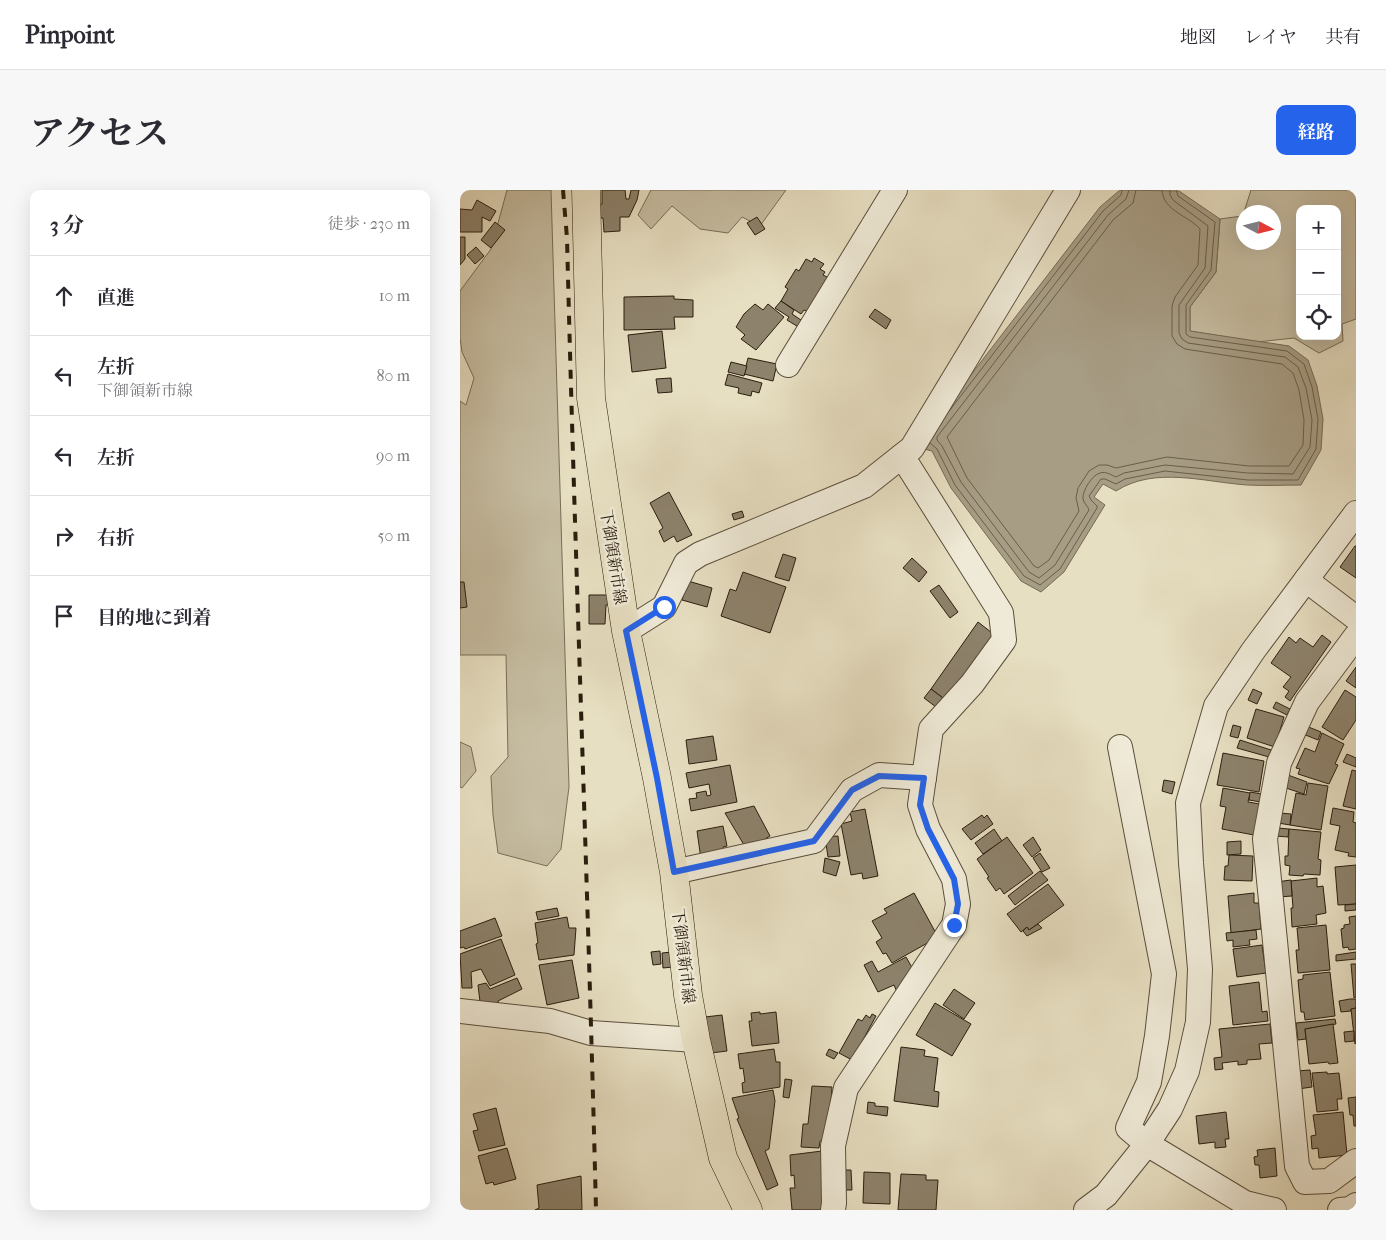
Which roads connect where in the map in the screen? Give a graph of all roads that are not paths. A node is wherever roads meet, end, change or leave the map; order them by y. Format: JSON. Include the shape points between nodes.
{"nodes":[{"id":1,"x":586,"y":190,"type":"edge"},
{"id":2,"x":894,"y":190,"type":"edge"},
{"id":3,"x":1068,"y":190,"type":"edge"},
{"id":4,"x":788,"y":365,"type":"dead end"},
{"id":5,"x":902,"y":456,"type":"junction"},
{"id":6,"x":1356,"y":513,"type":"edge"},
{"id":7,"x":1306,"y":580,"type":"junction"},
{"id":8,"x":1356,"y":618,"type":"edge"},
{"id":9,"x":626,"y":631,"type":"junction"},
{"id":10,"x":1356,"y":636,"type":"edge"},
{"id":11,"x":1120,"y":747,"type":"dead end"},
{"id":12,"x":924,"y":778,"type":"junction"},
{"id":13,"x":674,"y":872,"type":"junction"},
{"id":14,"x":460,"y":1011,"type":"edge"},
{"id":15,"x":696,"y":1040,"type":"junction"},
{"id":16,"x":1147,"y":1144,"type":"junction"},
{"id":17,"x":1356,"y":1161,"type":"edge"},
{"id":18,"x":1356,"y":1205,"type":"edge"},
{"id":19,"x":748,"y":1210,"type":"edge"},
{"id":20,"x":833,"y":1210,"type":"edge"},
{"id":21,"x":1086,"y":1210,"type":"edge"},
{"id":22,"x":1274,"y":1210,"type":"edge"},
{"id":23,"x":1340,"y":1210,"type":"edge"}],
"edges":[{"from":1,"to":9,"type":"main road","name":"下御領新市線","via":[[591,398]]},
{"from":2,"to":4,"type":"street"},
{"from":3,"to":5,"type":"street","via":[[912,448]]},
{"from":5,"to":9,"type":"street","via":[[864,486],[700,554],[686,563],[664,607]]},
{"from":5,"to":12,"type":"street","via":[[1001,613],[1004,640],[972,684],[931,729]]},
{"from":6,"to":7,"type":"street"},
{"from":7,"to":8,"type":"street"},
{"from":7,"to":16,"type":"street","via":[[1216,706],[1188,803],[1200,969],[1198,1022],[1187,1071],[1170,1109]]},
{"from":9,"to":13,"type":"main road","name":"下御領新市線"},
{"from":10,"to":17,"type":"street","via":[[1307,702],[1279,763],[1265,839],[1297,1166],[1305,1182],[1329,1181]]},
{"from":11,"to":16,"type":"street","via":[[1164,974],[1158,1036],[1149,1082],[1128,1128]]},
{"from":12,"to":13,"type":"street","via":[[879,776],[852,790],[814,841]]},
{"from":12,"to":20,"type":"street","via":[[920,805],[928,829],[954,879],[958,904],[954,925],[846,1088],[833,1146]]},
{"from":13,"to":15,"type":"main road","name":"下御領新市線"},
{"from":14,"to":15,"type":"street","via":[[550,1021],[591,1033]]},
{"from":15,"to":19,"type":"main road","name":"下御領新市線","via":[[723,1158]]},
{"from":16,"to":21,"type":"street","via":[[1106,1195]]},
{"from":16,"to":22,"type":"street","via":[[1245,1203]]},
{"from":18,"to":23,"type":"street"}]}
